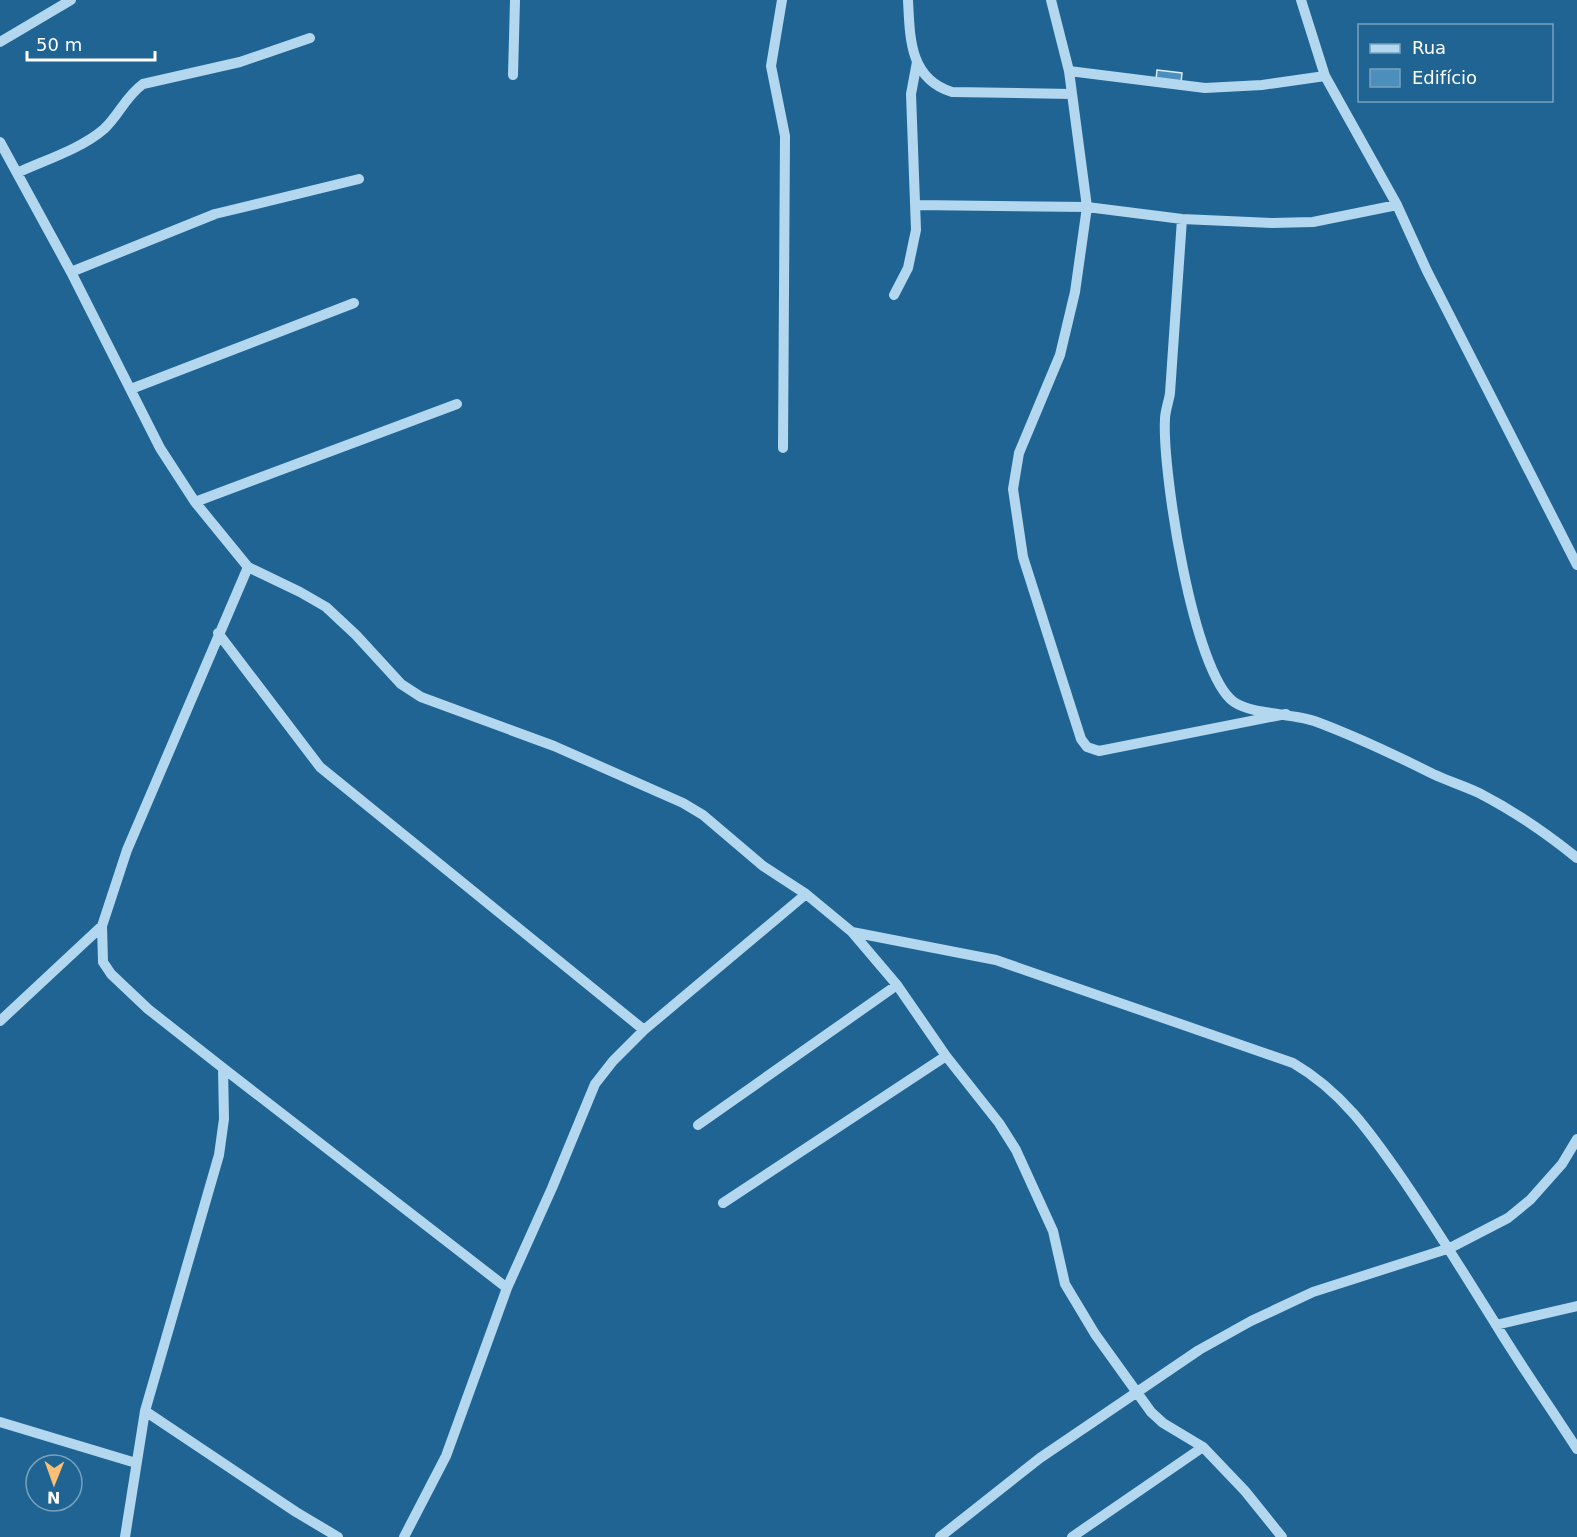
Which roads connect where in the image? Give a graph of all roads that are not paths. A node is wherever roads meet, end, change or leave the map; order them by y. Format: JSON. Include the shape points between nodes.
{"nodes":[{"id":1,"x":71,"y":0,"type":"edge"},
{"id":2,"x":514,"y":0,"type":"edge"},
{"id":3,"x":782,"y":0,"type":"edge"},
{"id":4,"x":908,"y":0,"type":"edge"},
{"id":5,"x":1051,"y":0,"type":"edge"},
{"id":6,"x":1301,"y":0,"type":"edge"},
{"id":7,"x":310,"y":38,"type":"dead end"},
{"id":8,"x":0,"y":42,"type":"edge"},
{"id":9,"x":917,"y":62,"type":"junction"},
{"id":10,"x":1069,"y":71,"type":"junction"},
{"id":11,"x":513,"y":75,"type":"dead end"},
{"id":12,"x":1325,"y":76,"type":"junction"},
{"id":13,"x":1072,"y":94,"type":"junction"},
{"id":14,"x":0,"y":142,"type":"edge"},
{"id":15,"x":17,"y":173,"type":"junction"},
{"id":16,"x":359,"y":179,"type":"dead end"},
{"id":17,"x":1397,"y":205,"type":"junction"},
{"id":18,"x":916,"y":206,"type":"junction"},
{"id":19,"x":1087,"y":207,"type":"junction"},
{"id":20,"x":1182,"y":219,"type":"junction"},
{"id":21,"x":71,"y":272,"type":"junction"},
{"id":22,"x":894,"y":295,"type":"dead end"},
{"id":23,"x":354,"y":303,"type":"dead end"},
{"id":24,"x":131,"y":389,"type":"junction"},
{"id":25,"x":457,"y":404,"type":"dead end"},
{"id":26,"x":783,"y":448,"type":"dead end"},
{"id":27,"x":195,"y":502,"type":"junction"},
{"id":28,"x":1577,"y":565,"type":"edge"},
{"id":29,"x":248,"y":567,"type":"junction"},
{"id":30,"x":218,"y":633,"type":"junction"},
{"id":31,"x":1286,"y":714,"type":"junction"},
{"id":32,"x":1577,"y":858,"type":"edge"},
{"id":33,"x":806,"y":894,"type":"junction"},
{"id":34,"x":102,"y":926,"type":"junction"},
{"id":35,"x":852,"y":932,"type":"junction"},
{"id":36,"x":897,"y":985,"type":"junction"},
{"id":37,"x":0,"y":1020,"type":"edge"},
{"id":38,"x":644,"y":1030,"type":"junction"},
{"id":39,"x":946,"y":1056,"type":"junction"},
{"id":40,"x":223,"y":1068,"type":"junction"},
{"id":41,"x":698,"y":1125,"type":"dead end"},
{"id":42,"x":1577,"y":1139,"type":"edge"},
{"id":43,"x":723,"y":1203,"type":"dead end"},
{"id":44,"x":1450,"y":1248,"type":"junction"},
{"id":45,"x":507,"y":1288,"type":"junction"},
{"id":46,"x":1577,"y":1305,"type":"edge"},
{"id":47,"x":1496,"y":1325,"type":"junction"},
{"id":48,"x":1137,"y":1394,"type":"junction"},
{"id":49,"x":145,"y":1411,"type":"junction"},
{"id":50,"x":0,"y":1422,"type":"edge"},
{"id":51,"x":1203,"y":1447,"type":"junction"},
{"id":52,"x":1577,"y":1449,"type":"edge"},
{"id":53,"x":136,"y":1462,"type":"junction"},
{"id":54,"x":125,"y":1537,"type":"edge"},
{"id":55,"x":338,"y":1537,"type":"edge"},
{"id":56,"x":404,"y":1537,"type":"edge"},
{"id":57,"x":940,"y":1537,"type":"edge"},
{"id":58,"x":1072,"y":1537,"type":"edge"},
{"id":59,"x":1282,"y":1537,"type":"edge"}],
"edges":[{"from":1,"to":8,"type":"street"},
{"from":2,"to":11,"type":"street"},
{"from":3,"to":26,"type":"street","via":[[771,66],[785,136]]},
{"from":4,"to":9,"type":"street","via":[[911,51]]},
{"from":5,"to":10,"type":"street"},
{"from":6,"to":12,"type":"street"},
{"from":7,"to":15,"type":"street","via":[[240,62],[143,84],[101,131]]},
{"from":9,"to":13,"type":"street","via":[[936,85],[952,92]]},
{"from":9,"to":18,"type":"street","via":[[911,94]]},
{"from":10,"to":12,"type":"street","via":[[1205,88]]},
{"from":10,"to":13,"type":"street"},
{"from":12,"to":17,"type":"street"},
{"from":13,"to":19,"type":"street"},
{"from":14,"to":15,"type":"street"},
{"from":15,"to":21,"type":"street"},
{"from":16,"to":21,"type":"street","via":[[215,214]]},
{"from":17,"to":20,"type":"street","via":[[1313,222]]},
{"from":17,"to":28,"type":"street"},
{"from":18,"to":19,"type":"street"},
{"from":18,"to":22,"type":"street","via":[[914,249]]},
{"from":19,"to":20,"type":"street"},
{"from":19,"to":31,"type":"street","via":[[1075,292],[1060,356],[1019,453],[1013,489],[1023,556],[1081,739],[1087,747],[1099,751]]},
{"from":20,"to":31,"type":"street","via":[[1165,419],[1186,586],[1196,628],[1230,698],[1247,707]]},
{"from":21,"to":24,"type":"street"},
{"from":23,"to":24,"type":"street"},
{"from":24,"to":27,"type":"street","via":[[159,448]]},
{"from":25,"to":27,"type":"street"},
{"from":27,"to":29,"type":"street"},
{"from":29,"to":30,"type":"street"},
{"from":29,"to":33,"type":"street","via":[[326,607],[401,684],[421,697],[554,746],[683,803],[763,866]]},
{"from":30,"to":34,"type":"street","via":[[127,850]]},
{"from":30,"to":38,"type":"street","via":[[320,767]]},
{"from":31,"to":32,"type":"street","via":[[1303,716],[1374,744],[1477,792],[1545,832]]},
{"from":33,"to":35,"type":"street"},
{"from":33,"to":38,"type":"street"},
{"from":34,"to":37,"type":"street"},
{"from":34,"to":40,"type":"street","via":[[103,962],[111,974],[148,1009]]},
{"from":35,"to":36,"type":"street"},
{"from":35,"to":44,"type":"street","via":[[996,960],[1293,1063],[1322,1082],[1355,1114]]},
{"from":36,"to":39,"type":"street"},
{"from":36,"to":41,"type":"street"},
{"from":38,"to":45,"type":"street","via":[[595,1084]]},
{"from":39,"to":43,"type":"street"},
{"from":39,"to":48,"type":"street","via":[[1016,1150],[1053,1231],[1065,1284]]},
{"from":40,"to":45,"type":"street"},
{"from":40,"to":49,"type":"street","via":[[224,1119],[219,1155]]},
{"from":42,"to":44,"type":"street","via":[[1562,1164],[1530,1200],[1508,1218]]},
{"from":44,"to":47,"type":"street"},
{"from":44,"to":48,"type":"street","via":[[1313,1292],[1261,1316],[1199,1350]]},
{"from":45,"to":56,"type":"street","via":[[446,1456]]},
{"from":46,"to":47,"type":"street"},
{"from":47,"to":52,"type":"street"},
{"from":48,"to":51,"type":"street","via":[[1163,1423]]},
{"from":48,"to":57,"type":"street","via":[[1040,1458]]},
{"from":49,"to":53,"type":"street"},
{"from":49,"to":55,"type":"street"},
{"from":50,"to":53,"type":"street"},
{"from":51,"to":58,"type":"street"},
{"from":51,"to":59,"type":"street"},
{"from":53,"to":54,"type":"street"}]}
